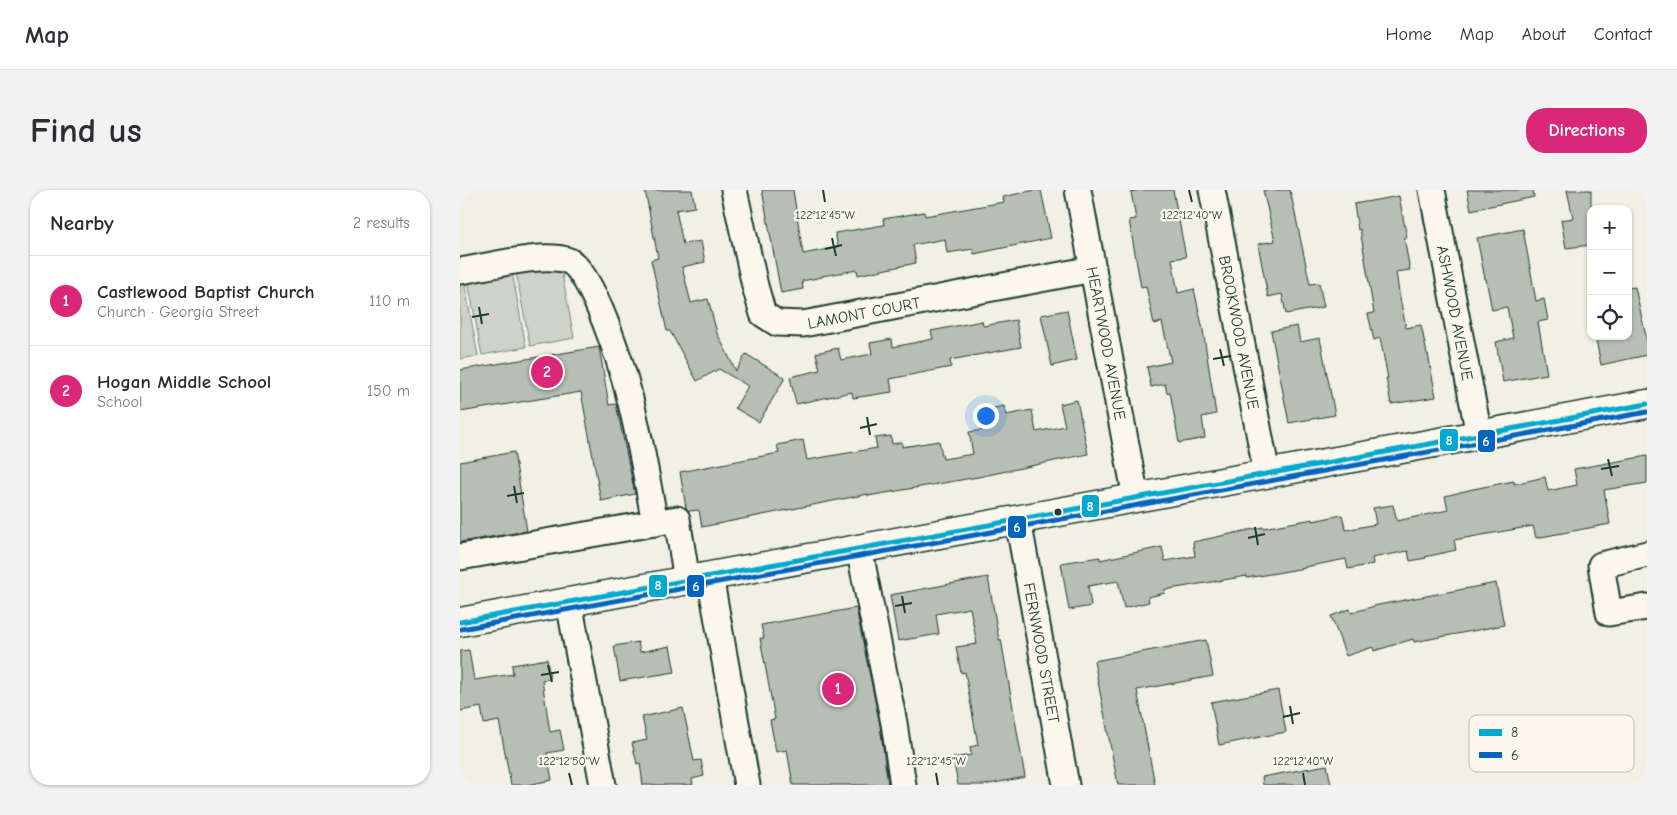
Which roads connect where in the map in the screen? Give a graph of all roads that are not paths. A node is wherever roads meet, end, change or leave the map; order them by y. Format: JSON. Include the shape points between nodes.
{"nodes":[{"id":1,"x":734,"y":190,"type":"edge"},
{"id":2,"x":1078,"y":190,"type":"edge"},
{"id":3,"x":1212,"y":190,"type":"edge"},
{"id":4,"x":1432,"y":190,"type":"edge"},
{"id":5,"x":1093,"y":269,"type":"junction"},
{"id":6,"x":460,"y":271,"type":"edge"},
{"id":7,"x":1647,"y":404,"type":"edge"},
{"id":8,"x":1479,"y":435,"type":"junction"},
{"id":9,"x":1267,"y":474,"type":"junction"},
{"id":10,"x":1136,"y":498,"type":"junction"},
{"id":11,"x":1018,"y":520,"type":"junction"},
{"id":12,"x":655,"y":523,"type":"junction"},
{"id":13,"x":860,"y":548,"type":"junction"},
{"id":14,"x":1647,"y":554,"type":"edge"},
{"id":15,"x":460,"y":556,"type":"edge"},
{"id":16,"x":698,"y":578,"type":"junction"},
{"id":17,"x":569,"y":602,"type":"junction"},
{"id":18,"x":1647,"y":607,"type":"edge"},
{"id":19,"x":460,"y":622,"type":"edge"},
{"id":20,"x":603,"y":785,"type":"edge"},
{"id":21,"x":746,"y":785,"type":"edge"},
{"id":22,"x":904,"y":785,"type":"edge"},
{"id":23,"x":1066,"y":785,"type":"edge"}],
"edges":[{"from":1,"to":5,"type":"street","name":"LAMONT COURT","via":[[763,314],[777,323],[803,324]]},
{"from":2,"to":5,"type":"street","name":"HEARTWOOD AVENUE"},
{"from":3,"to":9,"type":"street","name":"BROOKWOOD AVENUE"},
{"from":4,"to":8,"type":"street","name":"ASHWOOD AVENUE"},
{"from":5,"to":10,"type":"street","name":"HEARTWOOD AVENUE"},
{"from":6,"to":12,"type":"street","via":[[559,258],[572,262],[582,274],[606,324],[629,394]]},
{"from":7,"to":8,"type":"main road"},
{"from":8,"to":9,"type":"main road"},
{"from":9,"to":10,"type":"main road"},
{"from":10,"to":11,"type":"main road"},
{"from":11,"to":13,"type":"main road"},
{"from":11,"to":23,"type":"street","name":"FERNWOOD STREET"},
{"from":12,"to":15,"type":"street"},
{"from":12,"to":16,"type":"street","via":[[677,519]]},
{"from":13,"to":16,"type":"main road"},
{"from":13,"to":22,"type":"street"},
{"from":14,"to":18,"type":"street","via":[[1601,565],[1609,613]]},
{"from":16,"to":17,"type":"main road"},
{"from":16,"to":21,"type":"street"},
{"from":17,"to":19,"type":"main road"},
{"from":17,"to":20,"type":"street"}]}
